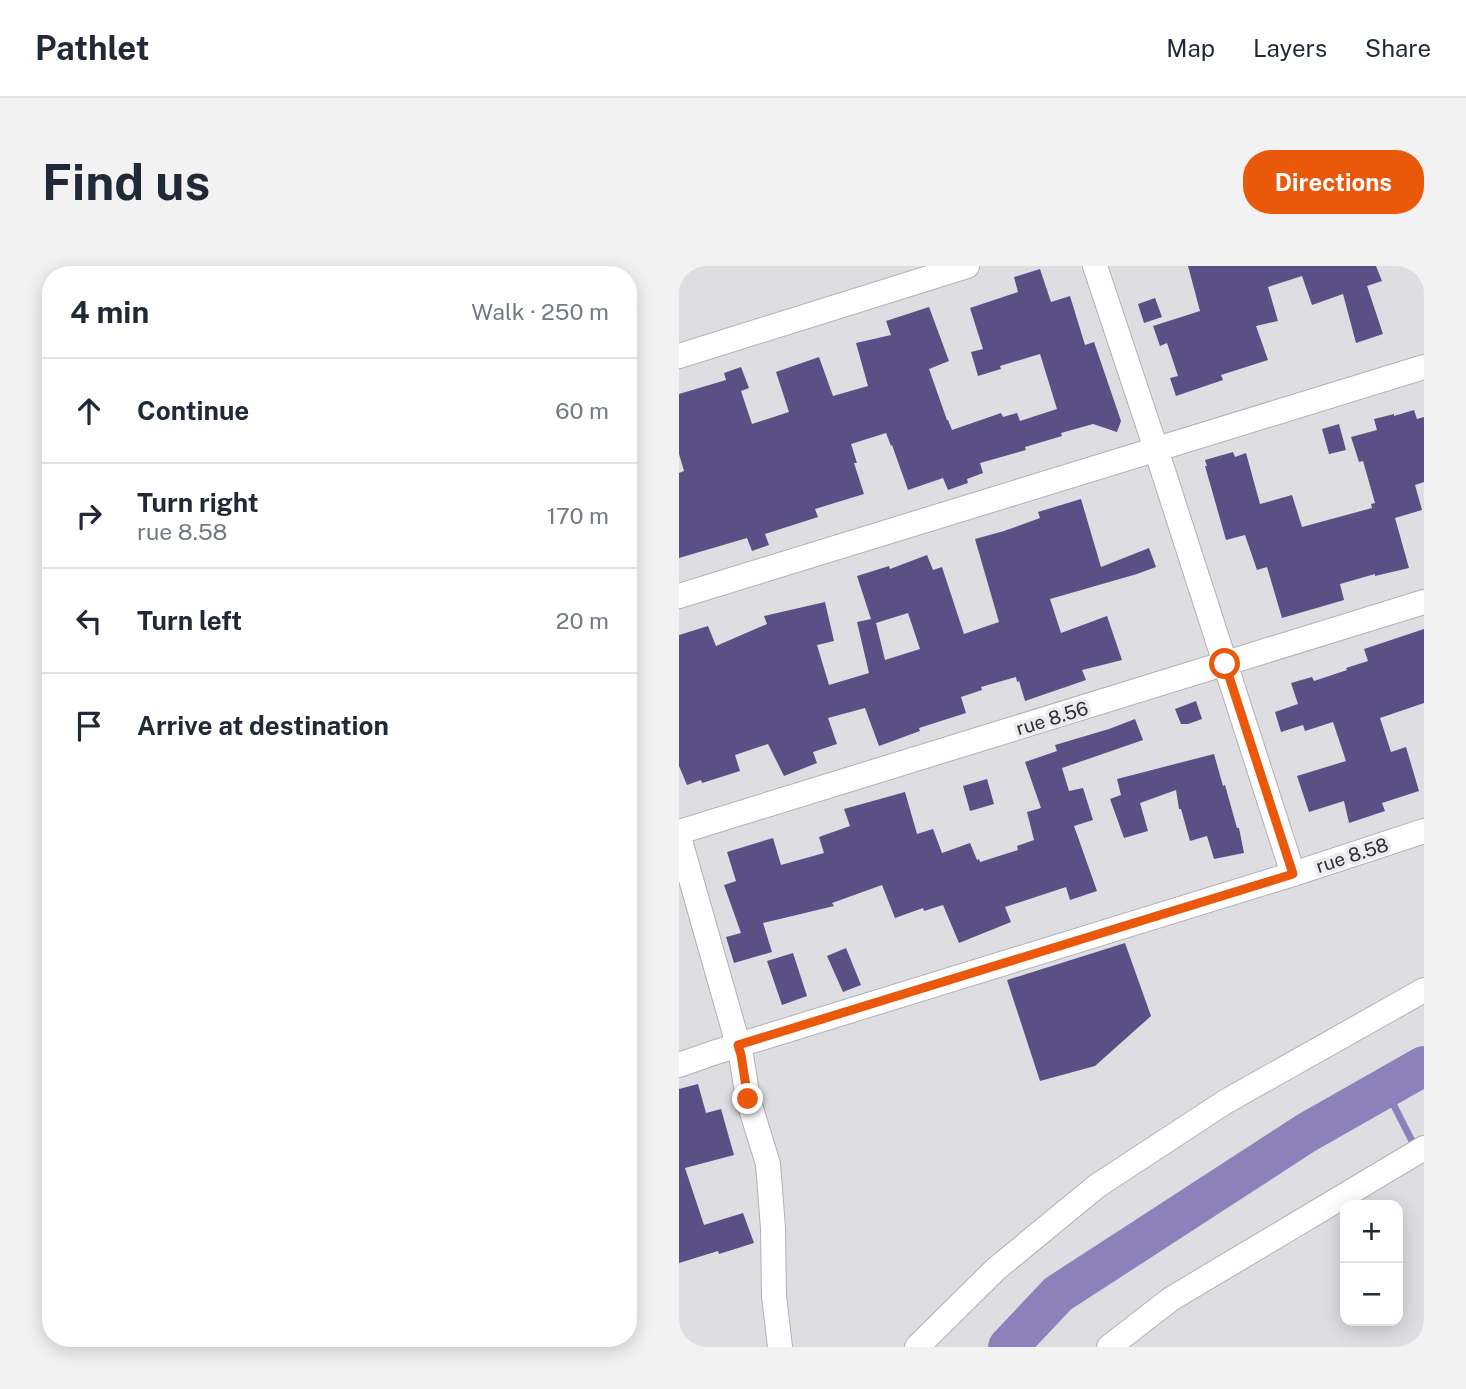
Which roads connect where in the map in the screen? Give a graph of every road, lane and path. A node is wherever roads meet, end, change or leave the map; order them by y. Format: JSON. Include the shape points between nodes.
{"nodes":[{"id":1,"x":967,"y":266,"type":"edge"},
{"id":2,"x":1095,"y":266,"type":"edge"},
{"id":3,"x":679,"y":356,"type":"edge"},
{"id":4,"x":1424,"y":368,"type":"edge"},
{"id":5,"x":1156,"y":449,"type":"junction"},
{"id":6,"x":679,"y":596,"type":"edge"},
{"id":7,"x":1424,"y":602,"type":"edge"},
{"id":8,"x":1225,"y":664,"type":"junction"},
{"id":9,"x":1424,"y":831,"type":"edge"},
{"id":10,"x":679,"y":835,"type":"edge"},
{"id":11,"x":1293,"y":874,"type":"junction"},
{"id":12,"x":1424,"y":990,"type":"edge"},
{"id":13,"x":738,"y":1045,"type":"junction"},
{"id":14,"x":679,"y":1065,"type":"edge"},
{"id":15,"x":1424,"y":1148,"type":"edge"},
{"id":16,"x":780,"y":1347,"type":"edge"},
{"id":17,"x":916,"y":1347,"type":"edge"},
{"id":18,"x":1109,"y":1347,"type":"edge"}],
"edges":[{"from":1,"to":3,"type":"street"},
{"from":2,"to":5,"type":"street"},
{"from":4,"to":5,"type":"street"},
{"from":5,"to":6,"type":"street"},
{"from":5,"to":8,"type":"street"},
{"from":7,"to":8,"type":"street","name":"rue 8.56"},
{"from":8,"to":10,"type":"street","name":"rue 8.56"},
{"from":8,"to":11,"type":"street"},
{"from":9,"to":11,"type":"street","name":"rue 8.58"},
{"from":10,"to":13,"type":"street"},
{"from":11,"to":13,"type":"street","name":"rue 8.58"},
{"from":12,"to":17,"type":"street","via":[[1225,1102],[1097,1186],[996,1269]]},
{"from":13,"to":14,"type":"street","name":"rue 8.58"},
{"from":13,"to":16,"type":"street","via":[[748,1099],[768,1164],[773,1296]]},
{"from":15,"to":18,"type":"street","via":[[1171,1299]]}]}
